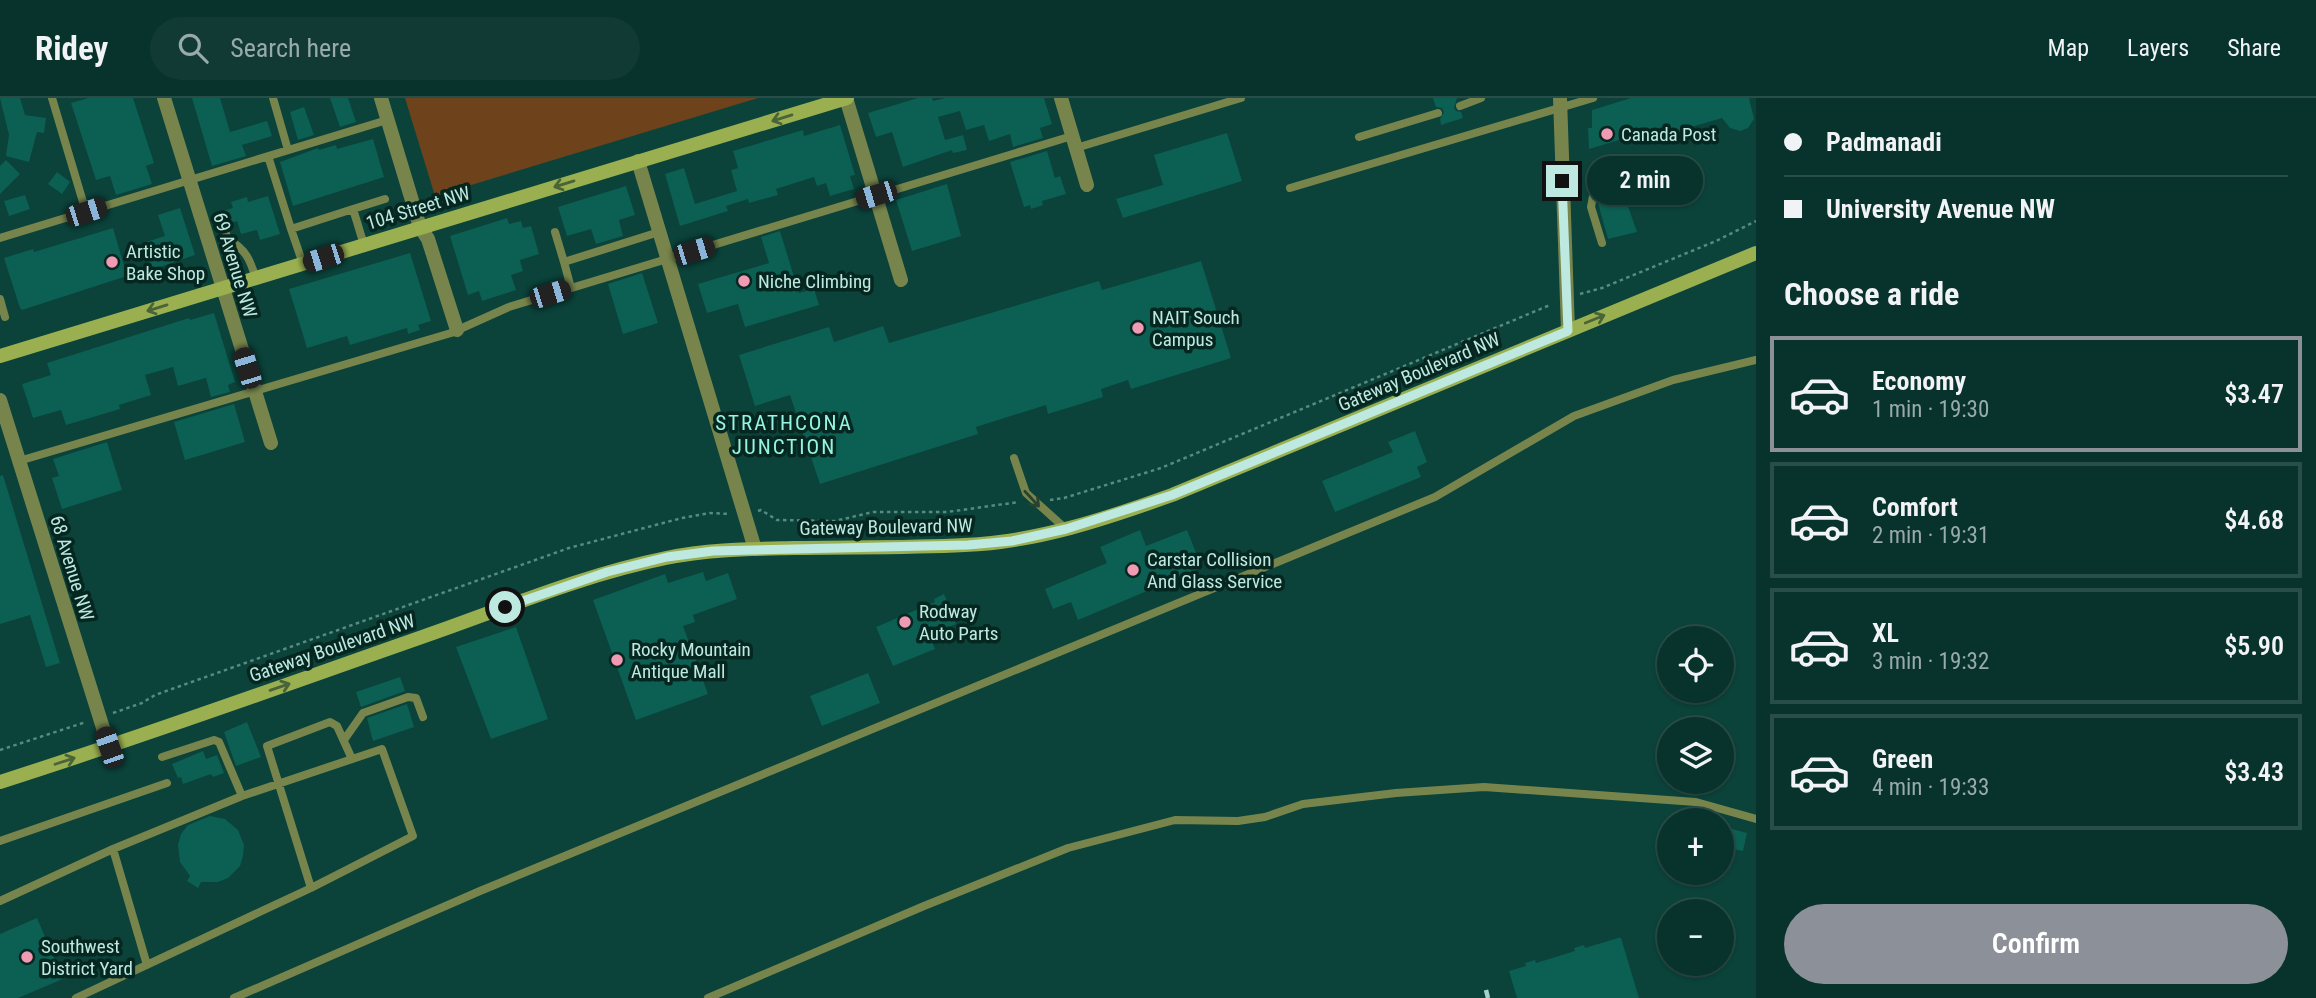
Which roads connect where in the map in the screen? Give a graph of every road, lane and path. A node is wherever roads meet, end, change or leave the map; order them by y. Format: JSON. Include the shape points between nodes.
{"nodes":[{"id":1,"x":52,"y":98,"type":"edge"},
{"id":2,"x":164,"y":98,"type":"edge"},
{"id":3,"x":273,"y":98,"type":"edge"},
{"id":4,"x":381,"y":98,"type":"edge"},
{"id":5,"x":847,"y":98,"type":"edge"},
{"id":6,"x":1061,"y":98,"type":"edge"},
{"id":7,"x":1241,"y":98,"type":"edge"},
{"id":8,"x":1481,"y":98,"type":"edge"},
{"id":9,"x":1593,"y":98,"type":"edge"},
{"id":10,"x":1224,"y":101,"type":"edge"},
{"id":11,"x":1560,"y":103,"type":"edge"},
{"id":12,"x":1460,"y":106,"type":"dead end"},
{"id":13,"x":1438,"y":113,"type":"dead end"},
{"id":14,"x":387,"y":120,"type":"junction"},
{"id":15,"x":1359,"y":137,"type":"dead end"},
{"id":16,"x":1074,"y":142,"type":"junction"},
{"id":17,"x":288,"y":150,"type":"junction"},
{"id":18,"x":268,"y":156,"type":"junction"},
{"id":19,"x":638,"y":161,"type":"junction"},
{"id":20,"x":1645,"y":178,"type":"dead end"},
{"id":21,"x":189,"y":180,"type":"junction"},
{"id":22,"x":1087,"y":184,"type":"dead end"},
{"id":23,"x":1290,"y":188,"type":"dead end"},
{"id":24,"x":876,"y":195,"type":"junction"},
{"id":25,"x":385,"y":200,"type":"dead end"},
{"id":26,"x":353,"y":209,"type":"junction"},
{"id":27,"x":86,"y":212,"type":"junction"},
{"id":28,"x":1756,"y":221,"type":"edge"},
{"id":29,"x":223,"y":226,"type":"dead end"},
{"id":30,"x":420,"y":227,"type":"junction"},
{"id":31,"x":291,"y":229,"type":"junction"},
{"id":32,"x":555,"y":232,"type":"dead end"},
{"id":33,"x":659,"y":232,"type":"junction"},
{"id":34,"x":0,"y":238,"type":"edge"},
{"id":35,"x":1602,"y":243,"type":"dead end"},
{"id":36,"x":364,"y":245,"type":"junction"},
{"id":37,"x":1756,"y":253,"type":"edge"},
{"id":38,"x":668,"y":259,"type":"junction"},
{"id":39,"x":564,"y":262,"type":"junction"},
{"id":40,"x":303,"y":264,"type":"junction"},
{"id":41,"x":256,"y":279,"type":"junction"},
{"id":42,"x":901,"y":280,"type":"dead end"},
{"id":43,"x":571,"y":288,"type":"junction"},
{"id":44,"x":222,"y":289,"type":"junction"},
{"id":45,"x":1580,"y":294,"type":"dead end"},
{"id":46,"x":0,"y":299,"type":"edge"},
{"id":47,"x":1550,"y":305,"type":"dead end"},
{"id":48,"x":5,"y":317,"type":"dead end"},
{"id":49,"x":457,"y":330,"type":"junction"},
{"id":50,"x":1568,"y":331,"type":"junction"},
{"id":51,"x":0,"y":356,"type":"edge"},
{"id":52,"x":1756,"y":360,"type":"edge"},
{"id":53,"x":254,"y":390,"type":"junction"},
{"id":54,"x":0,"y":400,"type":"edge"},
{"id":55,"x":271,"y":443,"type":"dead end"},
{"id":56,"x":1014,"y":458,"type":"dead end"},
{"id":57,"x":19,"y":461,"type":"junction"},
{"id":58,"x":1046,"y":500,"type":"dead end"},
{"id":59,"x":1026,"y":501,"type":"dead end"},
{"id":60,"x":761,"y":510,"type":"dead end"},
{"id":61,"x":729,"y":514,"type":"dead end"},
{"id":62,"x":1066,"y":529,"type":"junction"},
{"id":63,"x":755,"y":549,"type":"junction"},
{"id":64,"x":110,"y":714,"type":"dead end"},
{"id":65,"x":423,"y":717,"type":"dead end"},
{"id":66,"x":86,"y":722,"type":"dead end"},
{"id":67,"x":344,"y":740,"type":"junction"},
{"id":68,"x":109,"y":747,"type":"junction"},
{"id":69,"x":0,"y":750,"type":"edge"},
{"id":70,"x":162,"y":757,"type":"dead end"},
{"id":71,"x":352,"y":759,"type":"junction"},
{"id":72,"x":0,"y":782,"type":"edge"},
{"id":73,"x":167,"y":783,"type":"dead end"},
{"id":74,"x":279,"y":783,"type":"junction"},
{"id":75,"x":242,"y":796,"type":"junction"},
{"id":76,"x":1756,"y":819,"type":"edge"},
{"id":77,"x":0,"y":841,"type":"edge"},
{"id":78,"x":113,"y":849,"type":"junction"},
{"id":79,"x":311,"y":888,"type":"junction"},
{"id":80,"x":0,"y":901,"type":"edge"},
{"id":81,"x":147,"y":965,"type":"junction"},
{"id":82,"x":76,"y":998,"type":"edge"},
{"id":83,"x":234,"y":998,"type":"edge"},
{"id":84,"x":708,"y":998,"type":"edge"}],
"edges":[{"from":1,"to":27,"type":"lane"},
{"from":2,"to":21,"type":"street","name":"69 Avenue NW"},
{"from":3,"to":17,"type":"lane"},
{"from":4,"to":14,"type":"street"},
{"from":5,"to":19,"type":"main road","name":"104 Street NW","one_way":true},
{"from":5,"to":24,"type":"street"},
{"from":6,"to":16,"type":"street"},
{"from":7,"to":10,"type":"lane"},
{"from":8,"to":12,"type":"lane"},
{"from":9,"to":11,"type":"lane"},
{"from":10,"to":16,"type":"lane"},
{"from":11,"to":23,"type":"lane"},
{"from":11,"to":50,"type":"street"},
{"from":13,"to":15,"type":"lane"},
{"from":14,"to":17,"type":"lane"},
{"from":14,"to":30,"type":"street"},
{"from":16,"to":22,"type":"street"},
{"from":16,"to":24,"type":"lane"},
{"from":17,"to":18,"type":"lane"},
{"from":18,"to":21,"type":"lane"},
{"from":18,"to":31,"type":"lane"},
{"from":19,"to":30,"type":"main road","name":"104 Street NW","one_way":true},
{"from":19,"to":33,"type":"street"},
{"from":20,"to":35,"type":"lane","via":[[1593,196],[1591,207]]},
{"from":21,"to":27,"type":"lane"},
{"from":21,"to":44,"type":"street","name":"69 Avenue NW"},
{"from":24,"to":38,"type":"lane"},
{"from":24,"to":42,"type":"street"},
{"from":25,"to":26,"type":"lane"},
{"from":26,"to":31,"type":"lane"},
{"from":26,"to":36,"type":"lane"},
{"from":27,"to":34,"type":"lane"},
{"from":28,"to":45,"type":"path"},
{"from":29,"to":41,"type":"lane","via":[[228,239],[249,257]]},
{"from":30,"to":36,"type":"main road","name":"104 Street NW"},
{"from":30,"to":49,"type":"street"},
{"from":31,"to":40,"type":"lane"},
{"from":32,"to":39,"type":"lane"},
{"from":33,"to":38,"type":"street"},
{"from":33,"to":39,"type":"lane"},
{"from":36,"to":40,"type":"main road","name":"104 Street NW"},
{"from":50,"to":37,"type":"main road","name":"Gateway Boulevard NW","one_way":true},
{"from":38,"to":43,"type":"lane"},
{"from":38,"to":63,"type":"street"},
{"from":39,"to":43,"type":"lane"},
{"from":40,"to":41,"type":"main road","name":"104 Street NW"},
{"from":41,"to":44,"type":"main road","name":"104 Street NW"},
{"from":43,"to":49,"type":"lane","via":[[509,307]]},
{"from":44,"to":51,"type":"main road","name":"104 Street NW","one_way":true},
{"from":44,"to":53,"type":"street","name":"69 Avenue NW"},
{"from":46,"to":48,"type":"lane"},
{"from":47,"to":58,"type":"path","via":[[1161,468]]},
{"from":49,"to":53,"type":"lane"},
{"from":50,"to":62,"type":"main road","name":"Gateway Boulevard NW","via":[[1172,495]]},
{"from":52,"to":83,"type":"lane","via":[[1673,380],[1574,416],[1435,497],[480,891]]},
{"from":53,"to":55,"type":"street","name":"69 Avenue NW"},
{"from":53,"to":57,"type":"lane"},
{"from":54,"to":57,"type":"street","name":"68 Avenue NW"},
{"from":56,"to":62,"type":"lane","one_way":true,"via":[[1026,493]]},
{"from":57,"to":68,"type":"street","name":"68 Avenue NW"},
{"from":59,"to":60,"type":"path","via":[[947,512],[873,512],[835,522],[777,520]]},
{"from":61,"to":64,"type":"path","via":[[682,517],[569,548]]},
{"from":62,"to":63,"type":"main road","name":"Gateway Boulevard NW","via":[[968,545]]},
{"from":68,"to":63,"type":"main road","name":"Gateway Boulevard NW","one_way":true,"via":[[607,572],[667,557]]},
{"from":65,"to":67,"type":"lane","via":[[416,698],[408,697],[363,713]]},
{"from":66,"to":69,"type":"path"},
{"from":67,"to":71,"type":"lane"},
{"from":67,"to":74,"type":"lane","via":[[330,722],[267,746]]},
{"from":72,"to":68,"type":"main road","name":"Gateway Boulevard NW","one_way":true},
{"from":70,"to":75,"type":"lane","via":[[219,742]]},
{"from":71,"to":74,"type":"lane"},
{"from":71,"to":79,"type":"lane","via":[[382,749],[413,836]]},
{"from":73,"to":77,"type":"lane"},
{"from":74,"to":75,"type":"lane"},
{"from":74,"to":79,"type":"lane"},
{"from":75,"to":78,"type":"lane"},
{"from":76,"to":84,"type":"lane","via":[[1696,802],[1483,787],[1303,804],[1238,821],[1175,820],[1069,848]]},
{"from":78,"to":80,"type":"lane"},
{"from":78,"to":81,"type":"lane"},
{"from":79,"to":81,"type":"lane"},
{"from":81,"to":82,"type":"lane"}]}
